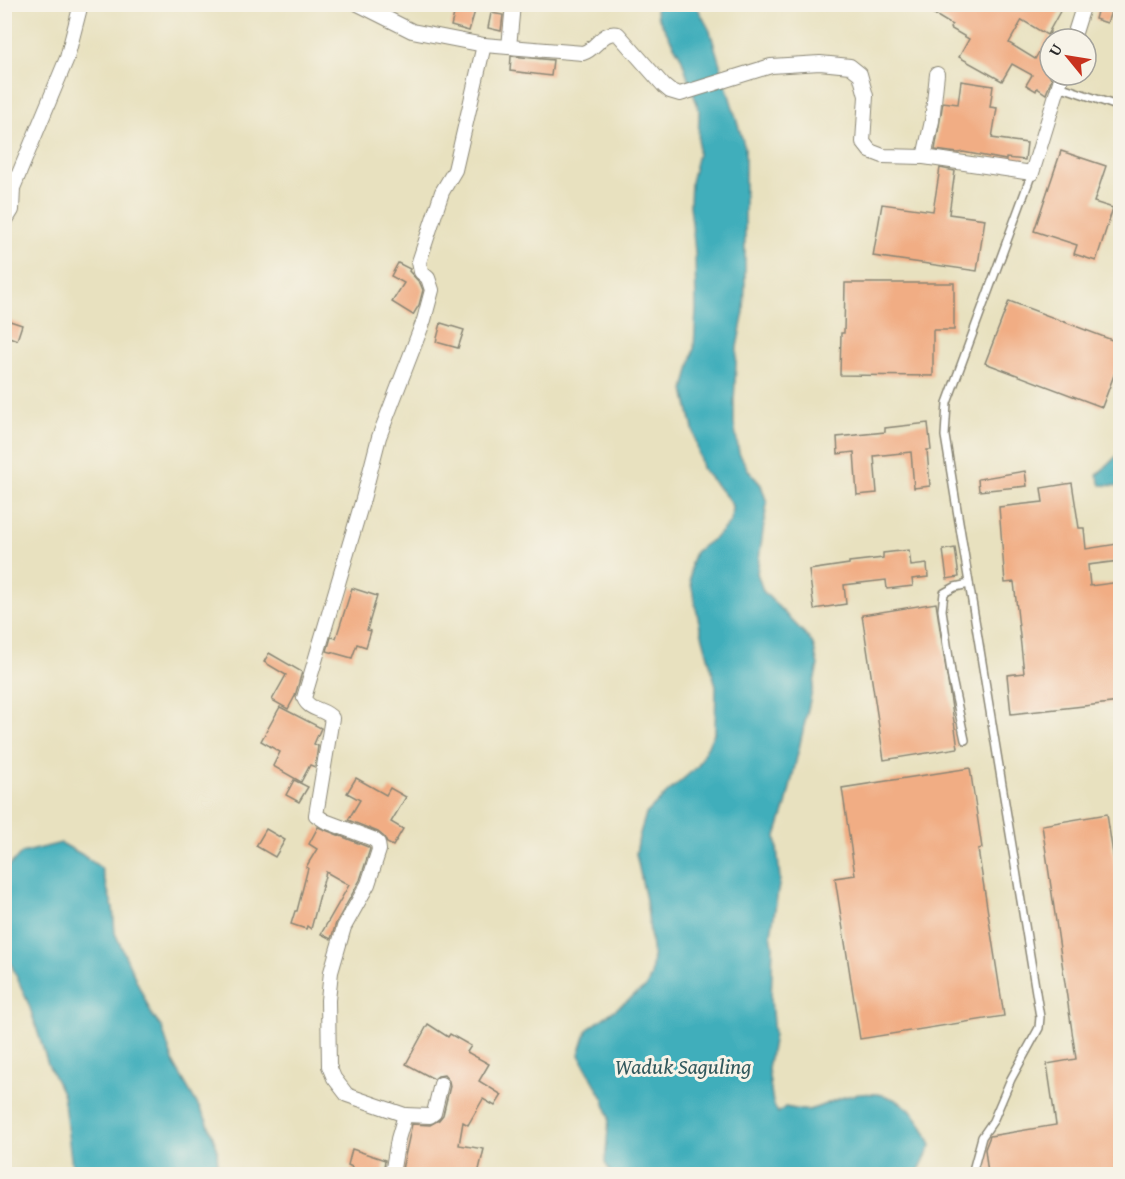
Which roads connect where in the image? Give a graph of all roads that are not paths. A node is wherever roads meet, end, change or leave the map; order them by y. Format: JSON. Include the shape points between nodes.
{"nodes":[{"id":1,"x":81,"y":4,"type":"edge"},
{"id":2,"x":358,"y":4,"type":"edge"},
{"id":3,"x":513,"y":4,"type":"edge"},
{"id":4,"x":1084,"y":4,"type":"edge"},
{"id":5,"x":1077,"y":27,"type":"edge"},
{"id":6,"x":484,"y":45,"type":"junction"},
{"id":7,"x":509,"y":47,"type":"junction"},
{"id":8,"x":937,"y":74,"type":"dead end"},
{"id":9,"x":1058,"y":87,"type":"edge"},
{"id":10,"x":1076,"y":87,"type":"edge"},
{"id":11,"x":1120,"y":107,"type":"edge"},
{"id":12,"x":924,"y":157,"type":"junction"},
{"id":13,"x":1032,"y":173,"type":"junction"},
{"id":14,"x":4,"y":224,"type":"edge"},
{"id":15,"x":969,"y":584,"type":"junction"},
{"id":16,"x":965,"y":740,"type":"dead end"},
{"id":17,"x":441,"y":1084,"type":"dead end"},
{"id":18,"x":405,"y":1115,"type":"junction"},
{"id":19,"x":392,"y":1174,"type":"edge"},
{"id":20,"x":972,"y":1174,"type":"edge"}],
"edges":[{"from":1,"to":14,"type":"street","via":[[67,58],[13,188],[12,210]]},
{"from":2,"to":6,"type":"street","via":[[412,31]]},
{"from":3,"to":7,"type":"street"},
{"from":4,"to":5,"type":"street"},
{"from":6,"to":7,"type":"street"},
{"from":6,"to":18,"type":"street","via":[[458,161],[442,192],[419,262],[432,290],[424,320],[379,437],[304,699],[332,718],[316,815],[373,839],[379,850],[368,885],[340,936],[328,1000],[329,1066],[347,1095]]},
{"from":7,"to":12,"type":"street","via":[[583,53],[612,33],[622,37],[670,91],[680,94],[771,66],[850,66],[860,74],[866,96],[863,142],[870,152]]},
{"from":8,"to":12,"type":"street"},
{"from":9,"to":13,"type":"street"},
{"from":10,"to":11,"type":"lane"},
{"from":12,"to":13,"type":"street"},
{"from":13,"to":15,"type":"lane","via":[[947,403],[945,436]]},
{"from":15,"to":16,"type":"lane","via":[[944,593],[942,610]]},
{"from":15,"to":20,"type":"lane","via":[[1040,1017],[1039,1028],[982,1137]]},
{"from":17,"to":18,"type":"street","via":[[434,1113]]},
{"from":18,"to":19,"type":"street"}]}
